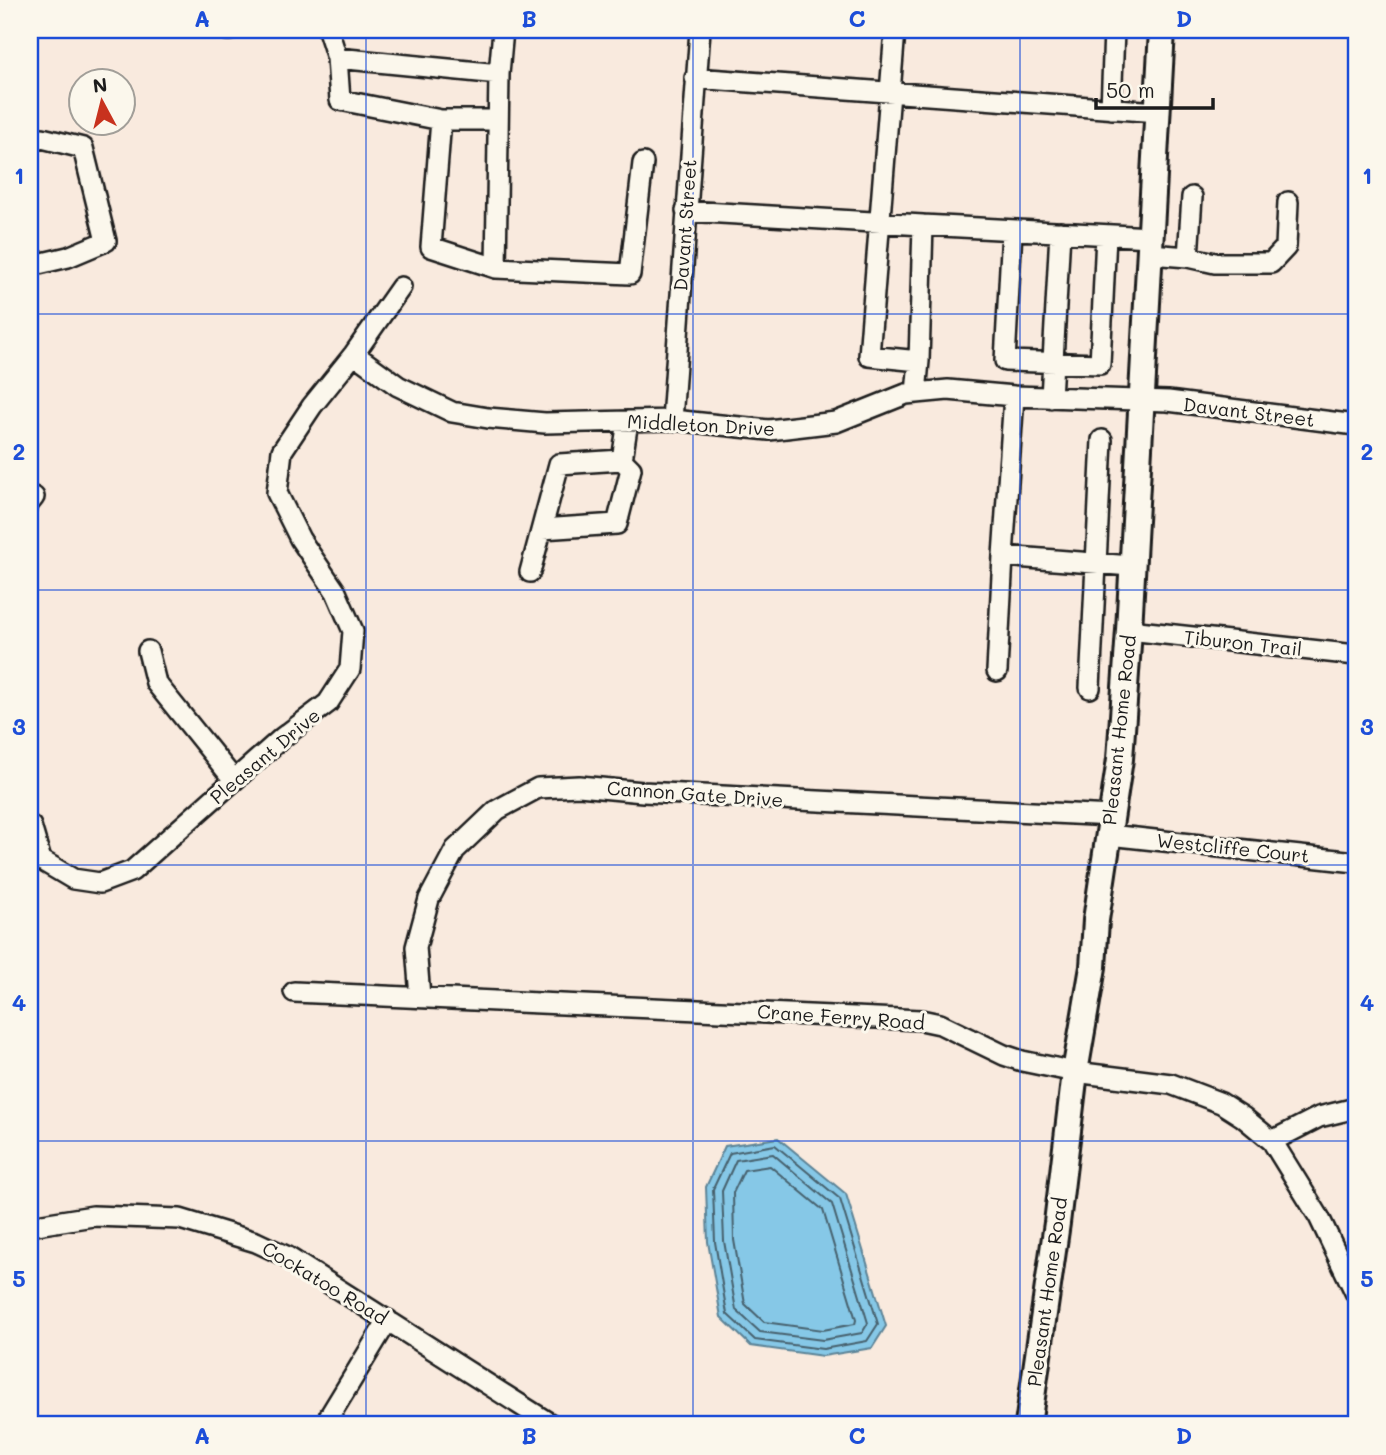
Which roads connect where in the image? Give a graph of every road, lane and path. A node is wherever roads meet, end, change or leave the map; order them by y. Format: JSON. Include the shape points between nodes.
{"nodes":[{"id":1,"x":328,"y":30,"type":"edge"},
{"id":2,"x":503,"y":30,"type":"edge"},
{"id":3,"x":699,"y":30,"type":"edge"},
{"id":4,"x":895,"y":30,"type":"edge"},
{"id":5,"x":1114,"y":30,"type":"edge"},
{"id":6,"x":1162,"y":30,"type":"edge"},
{"id":7,"x":337,"y":58,"type":"junction"},
{"id":8,"x":499,"y":74,"type":"junction"},
{"id":9,"x":695,"y":78,"type":"junction"},
{"id":10,"x":891,"y":93,"type":"junction"},
{"id":11,"x":1111,"y":109,"type":"junction"},
{"id":12,"x":1158,"y":113,"type":"junction"},
{"id":13,"x":441,"y":120,"type":"junction"},
{"id":14,"x":498,"y":120,"type":"junction"},
{"id":15,"x":36,"y":140,"type":"edge"},
{"id":16,"x":643,"y":163,"type":"dead end"},
{"id":17,"x":1192,"y":197,"type":"dead end"},
{"id":18,"x":1288,"y":202,"type":"dead end"},
{"id":19,"x":686,"y":211,"type":"junction"},
{"id":20,"x":880,"y":224,"type":"junction"},
{"id":21,"x":923,"y":225,"type":"junction"},
{"id":22,"x":1013,"y":230,"type":"junction"},
{"id":23,"x":1060,"y":232,"type":"junction"},
{"id":24,"x":1106,"y":235,"type":"junction"},
{"id":25,"x":1151,"y":246,"type":"junction"},
{"id":26,"x":1188,"y":257,"type":"junction"},
{"id":27,"x":30,"y":266,"type":"edge"},
{"id":28,"x":496,"y":268,"type":"junction"},
{"id":29,"x":401,"y":287,"type":"dead end"},
{"id":30,"x":354,"y":354,"type":"junction"},
{"id":31,"x":919,"y":361,"type":"junction"},
{"id":32,"x":1053,"y":364,"type":"junction"},
{"id":33,"x":916,"y":393,"type":"junction"},
{"id":34,"x":1014,"y":396,"type":"junction"},
{"id":35,"x":1051,"y":397,"type":"junction"},
{"id":36,"x":1142,"y":401,"type":"junction"},
{"id":37,"x":672,"y":420,"type":"junction"},
{"id":38,"x":628,"y":421,"type":"junction"},
{"id":39,"x":1356,"y":425,"type":"edge"},
{"id":40,"x":1102,"y":440,"type":"dead end"},
{"id":41,"x":622,"y":460,"type":"junction"},
{"id":42,"x":542,"y":529,"type":"junction"},
{"id":43,"x":1003,"y":556,"type":"junction"},
{"id":44,"x":1096,"y":564,"type":"junction"},
{"id":45,"x":1131,"y":566,"type":"junction"},
{"id":46,"x":530,"y":572,"type":"dead end"},
{"id":47,"x":1129,"y":630,"type":"junction"},
{"id":48,"x":148,"y":651,"type":"dead end"},
{"id":49,"x":1356,"y":655,"type":"edge"},
{"id":50,"x":997,"y":671,"type":"dead end"},
{"id":51,"x":1090,"y":688,"type":"dead end"},
{"id":52,"x":234,"y":780,"type":"junction"},
{"id":53,"x":31,"y":826,"type":"edge"},
{"id":54,"x":1111,"y":826,"type":"junction"},
{"id":55,"x":1356,"y":862,"type":"edge"},
{"id":56,"x":294,"y":992,"type":"dead end"},
{"id":57,"x":420,"y":997,"type":"junction"},
{"id":58,"x":1075,"y":1072,"type":"junction"},
{"id":59,"x":1356,"y":1108,"type":"edge"},
{"id":60,"x":1272,"y":1141,"type":"junction"},
{"id":61,"x":30,"y":1226,"type":"edge"},
{"id":62,"x":1356,"y":1294,"type":"edge"},
{"id":63,"x":388,"y":1320,"type":"junction"},
{"id":64,"x":324,"y":1425,"type":"edge"},
{"id":65,"x":552,"y":1425,"type":"edge"},
{"id":66,"x":1028,"y":1425,"type":"edge"}],
"edges":[{"from":1,"to":7,"type":"street"},
{"from":2,"to":8,"type":"street"},
{"from":3,"to":9,"type":"street","name":"Davant Street"},
{"from":4,"to":10,"type":"street"},
{"from":5,"to":11,"type":"street"},
{"from":6,"to":12,"type":"main road","name":"Pleasant Home Road"},
{"from":7,"to":8,"type":"street"},
{"from":7,"to":13,"type":"street","via":[[340,100]]},
{"from":8,"to":14,"type":"street"},
{"from":9,"to":10,"type":"street"},
{"from":9,"to":19,"type":"street","name":"Davant Street"},
{"from":10,"to":11,"type":"street"},
{"from":10,"to":20,"type":"street"},
{"from":11,"to":12,"type":"street"},
{"from":12,"to":25,"type":"main road","name":"Pleasant Home Road"},
{"from":13,"to":14,"type":"street"},
{"from":13,"to":28,"type":"street","via":[[431,247]]},
{"from":14,"to":28,"type":"street"},
{"from":15,"to":27,"type":"street","via":[[83,148],[106,241]]},
{"from":16,"to":28,"type":"street","via":[[630,274]]},
{"from":17,"to":26,"type":"street"},
{"from":18,"to":26,"type":"street","via":[[1286,247],[1271,263],[1215,263]]},
{"from":19,"to":20,"type":"street"},
{"from":19,"to":37,"type":"street","name":"Davant Street"},
{"from":20,"to":21,"type":"street"},
{"from":20,"to":31,"type":"street","via":[[869,356]]},
{"from":21,"to":22,"type":"street"},
{"from":21,"to":31,"type":"street"},
{"from":22,"to":23,"type":"street"},
{"from":22,"to":32,"type":"street","via":[[1005,361]]},
{"from":23,"to":24,"type":"street"},
{"from":23,"to":32,"type":"street"},
{"from":24,"to":25,"type":"street"},
{"from":24,"to":32,"type":"street","via":[[1100,364]]},
{"from":25,"to":26,"type":"street"},
{"from":25,"to":36,"type":"main road","name":"Pleasant Home Road"},
{"from":29,"to":30,"type":"street","name":"Pleasant Drive"},
{"from":30,"to":38,"type":"street","name":"Middleton Drive","via":[[398,386],[452,412],[545,423]]},
{"from":30,"to":52,"type":"street","name":"Pleasant Drive","via":[[282,451],[277,493],[300,539],[337,592],[353,631],[350,669],[328,704]]},
{"from":31,"to":33,"type":"street"},
{"from":32,"to":35,"type":"street"},
{"from":33,"to":34,"type":"street","name":"Middleton Drive","via":[[948,390]]},
{"from":33,"to":37,"type":"street","name":"Middleton Drive","via":[[836,422],[769,430]]},
{"from":34,"to":35,"type":"street","name":"Middleton Drive"},
{"from":34,"to":43,"type":"street"},
{"from":35,"to":36,"type":"street","name":"Middleton Drive"},
{"from":36,"to":39,"type":"street","name":"Davant Street"},
{"from":36,"to":45,"type":"main road","name":"Pleasant Home Road"},
{"from":37,"to":38,"type":"street","name":"Middleton Drive"},
{"from":38,"to":41,"type":"street"},
{"from":40,"to":44,"type":"street"},
{"from":41,"to":42,"type":"street","via":[[559,464]]},
{"from":41,"to":42,"type":"street","via":[[631,469],[617,524]]},
{"from":42,"to":46,"type":"street"},
{"from":43,"to":44,"type":"street"},
{"from":43,"to":50,"type":"street"},
{"from":44,"to":45,"type":"street"},
{"from":44,"to":51,"type":"street"},
{"from":45,"to":47,"type":"main road","name":"Pleasant Home Road"},
{"from":47,"to":49,"type":"street","name":"Tiburon Trail"},
{"from":47,"to":54,"type":"main road","name":"Pleasant Home Road"},
{"from":48,"to":52,"type":"street","via":[[156,683]]},
{"from":52,"to":53,"type":"street","name":"Pleasant Drive","via":[[132,872],[100,883],[73,879],[41,860]]},
{"from":54,"to":55,"type":"street","name":"Westcliffe Court"},
{"from":54,"to":57,"type":"street","name":"Cannon Gate Drive","via":[[579,786],[538,788],[497,810],[455,850],[429,898],[416,947]]},
{"from":54,"to":58,"type":"main road","name":"Pleasant Home Road"},
{"from":56,"to":57,"type":"street","name":"Crane Ferry Road"},
{"from":57,"to":58,"type":"street","name":"Crane Ferry Road","via":[[921,1020],[940,1024],[1004,1055]]},
{"from":58,"to":60,"type":"street","name":"Crane Ferry Road","via":[[1171,1084],[1200,1094],[1242,1116]]},
{"from":58,"to":66,"type":"main road","name":"Pleasant Home Road"},
{"from":59,"to":60,"type":"street","via":[[1319,1116]]},
{"from":60,"to":62,"type":"street","name":"Crane Ferry Road","via":[[1319,1217]]},
{"from":61,"to":63,"type":"street","name":"Cockatoo Road","via":[[93,1216],[180,1219],[286,1256]]},
{"from":63,"to":64,"type":"street"},
{"from":63,"to":65,"type":"street","name":"Cockatoo Road"}]}
